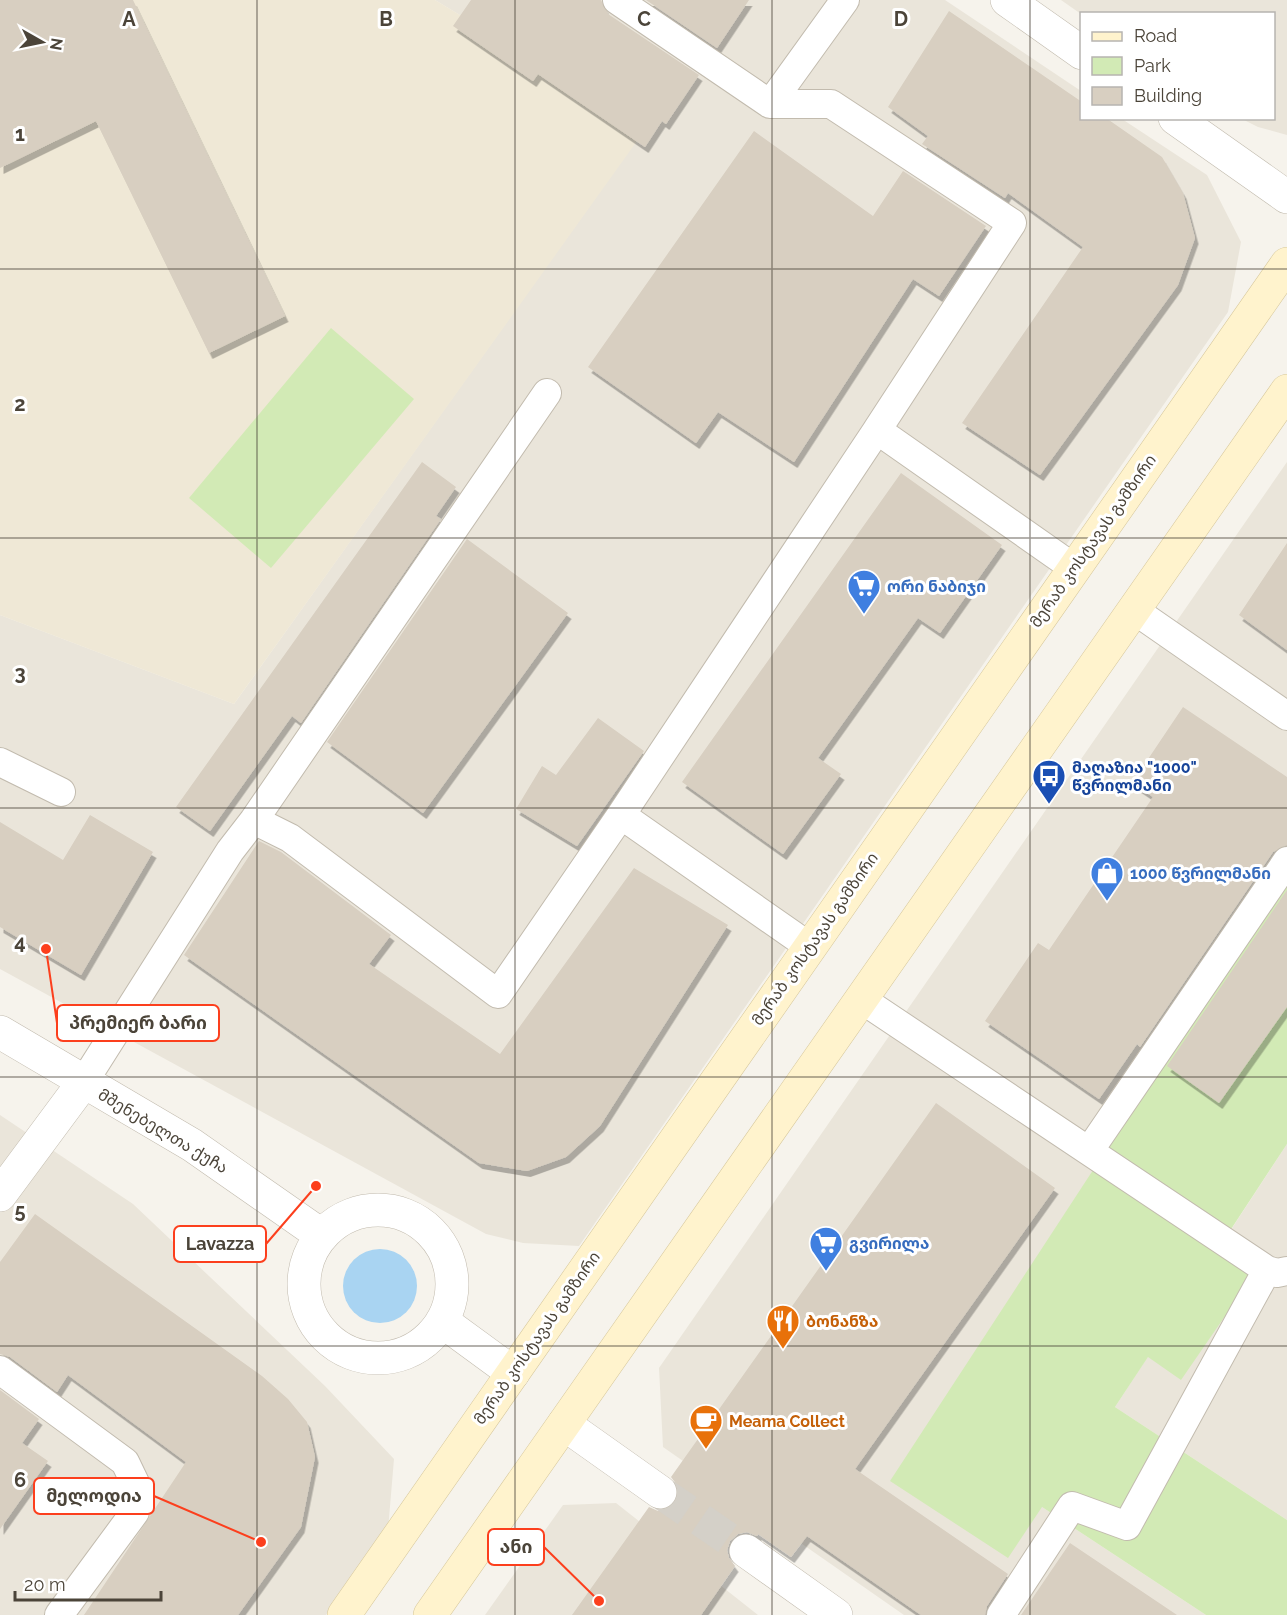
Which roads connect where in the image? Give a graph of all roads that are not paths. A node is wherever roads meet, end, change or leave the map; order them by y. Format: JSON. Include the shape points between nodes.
{"nodes":[{"id":1,"x":617,"y":0,"type":"edge"},
{"id":2,"x":845,"y":0,"type":"edge"},
{"id":3,"x":1007,"y":0,"type":"edge"},
{"id":4,"x":1080,"y":51,"type":"edge"},
{"id":5,"x":770,"y":104,"type":"junction"},
{"id":6,"x":1178,"y":120,"type":"edge"},
{"id":7,"x":1287,"y":197,"type":"edge"},
{"id":8,"x":1287,"y":264,"type":"edge"},
{"id":9,"x":1287,"y":391,"type":"edge"},
{"id":10,"x":546,"y":393,"type":"dead end"},
{"id":11,"x":877,"y":430,"type":"junction"},
{"id":12,"x":1074,"y":568,"type":"junction"},
{"id":13,"x":1134,"y":610,"type":"junction"},
{"id":14,"x":1287,"y":716,"type":"edge"},
{"id":15,"x":0,"y":762,"type":"edge"},
{"id":16,"x":62,"y":792,"type":"dead end"},
{"id":17,"x":621,"y":815,"type":"junction"},
{"id":18,"x":254,"y":820,"type":"junction"},
{"id":19,"x":1287,"y":861,"type":"edge"},
{"id":20,"x":810,"y":947,"type":"junction"},
{"id":21,"x":861,"y":999,"type":"junction"},
{"id":22,"x":0,"y":1032,"type":"edge"},
{"id":23,"x":83,"y":1083,"type":"junction"},
{"id":24,"x":1089,"y":1152,"type":"junction"},
{"id":25,"x":0,"y":1195,"type":"edge"},
{"id":26,"x":321,"y":1235,"type":"junction"},
{"id":27,"x":1277,"y":1271,"type":"edge"},
{"id":28,"x":442,"y":1321,"type":"junction"},
{"id":29,"x":0,"y":1370,"type":"edge"},
{"id":30,"x":513,"y":1373,"type":"junction"},
{"id":31,"x":564,"y":1424,"type":"junction"},
{"id":32,"x":660,"y":1492,"type":"tunnel mouth"},
{"id":33,"x":746,"y":1551,"type":"tunnel mouth"},
{"id":34,"x":59,"y":1615,"type":"edge"},
{"id":35,"x":344,"y":1615,"type":"edge"},
{"id":36,"x":430,"y":1615,"type":"edge"},
{"id":37,"x":837,"y":1615,"type":"edge"},
{"id":38,"x":1001,"y":1615,"type":"edge"}],
"edges":[{"from":1,"to":5,"type":"lane"},
{"from":2,"to":5,"type":"lane"},
{"from":3,"to":4,"type":"street"},
{"from":5,"to":11,"type":"lane","via":[[831,104],[1012,223]]},
{"from":6,"to":7,"type":"street"},
{"from":8,"to":12,"type":"street","name":"მერაბ კოსტავას გამზირი"},
{"from":9,"to":13,"type":"street"},
{"from":10,"to":18,"type":"lane"},
{"from":11,"to":12,"type":"lane"},
{"from":11,"to":17,"type":"lane"},
{"from":12,"to":20,"type":"street","name":"მერაბ კოსტავას გამზირი"},
{"from":13,"to":14,"type":"lane"},
{"from":13,"to":21,"type":"street"},
{"from":15,"to":16,"type":"lane"},
{"from":17,"to":18,"type":"lane","via":[[498,994],[290,838]]},
{"from":17,"to":20,"type":"lane"},
{"from":18,"to":23,"type":"lane","via":[[230,851]]},
{"from":19,"to":24,"type":"lane"},
{"from":20,"to":30,"type":"street","name":"მერაბ კოსტავას გამზირი"},
{"from":21,"to":24,"type":"lane"},
{"from":21,"to":31,"type":"street"},
{"from":22,"to":23,"type":"street","name":"მშენებელთა ქუჩა"},
{"from":23,"to":25,"type":"street"},
{"from":23,"to":26,"type":"street","name":"მშენებელთა ქუჩა","via":[[192,1145]]},
{"from":24,"to":27,"type":"lane"},
{"from":26,"to":28,"type":"street","via":[[339,1220],[362,1210],[387,1209],[410,1216],[429,1230],[444,1250],[451,1290]]},
{"from":26,"to":28,"type":"street","via":[[308,1257],[303,1281],[307,1305],[317,1328],[335,1345],[357,1356],[382,1358],[406,1353],[427,1340]]},
{"from":27,"to":38,"type":"lane","via":[[1127,1526],[1072,1506]]},
{"from":28,"to":30,"type":"street"},
{"from":29,"to":34,"type":"lane","via":[[125,1462],[137,1487],[135,1512]]},
{"from":30,"to":35,"type":"street","name":"მერაბ კოსტავას გამზირი"},
{"from":31,"to":32,"type":"street"},
{"from":31,"to":36,"type":"street"},
{"from":33,"to":37,"type":"street"}]}
